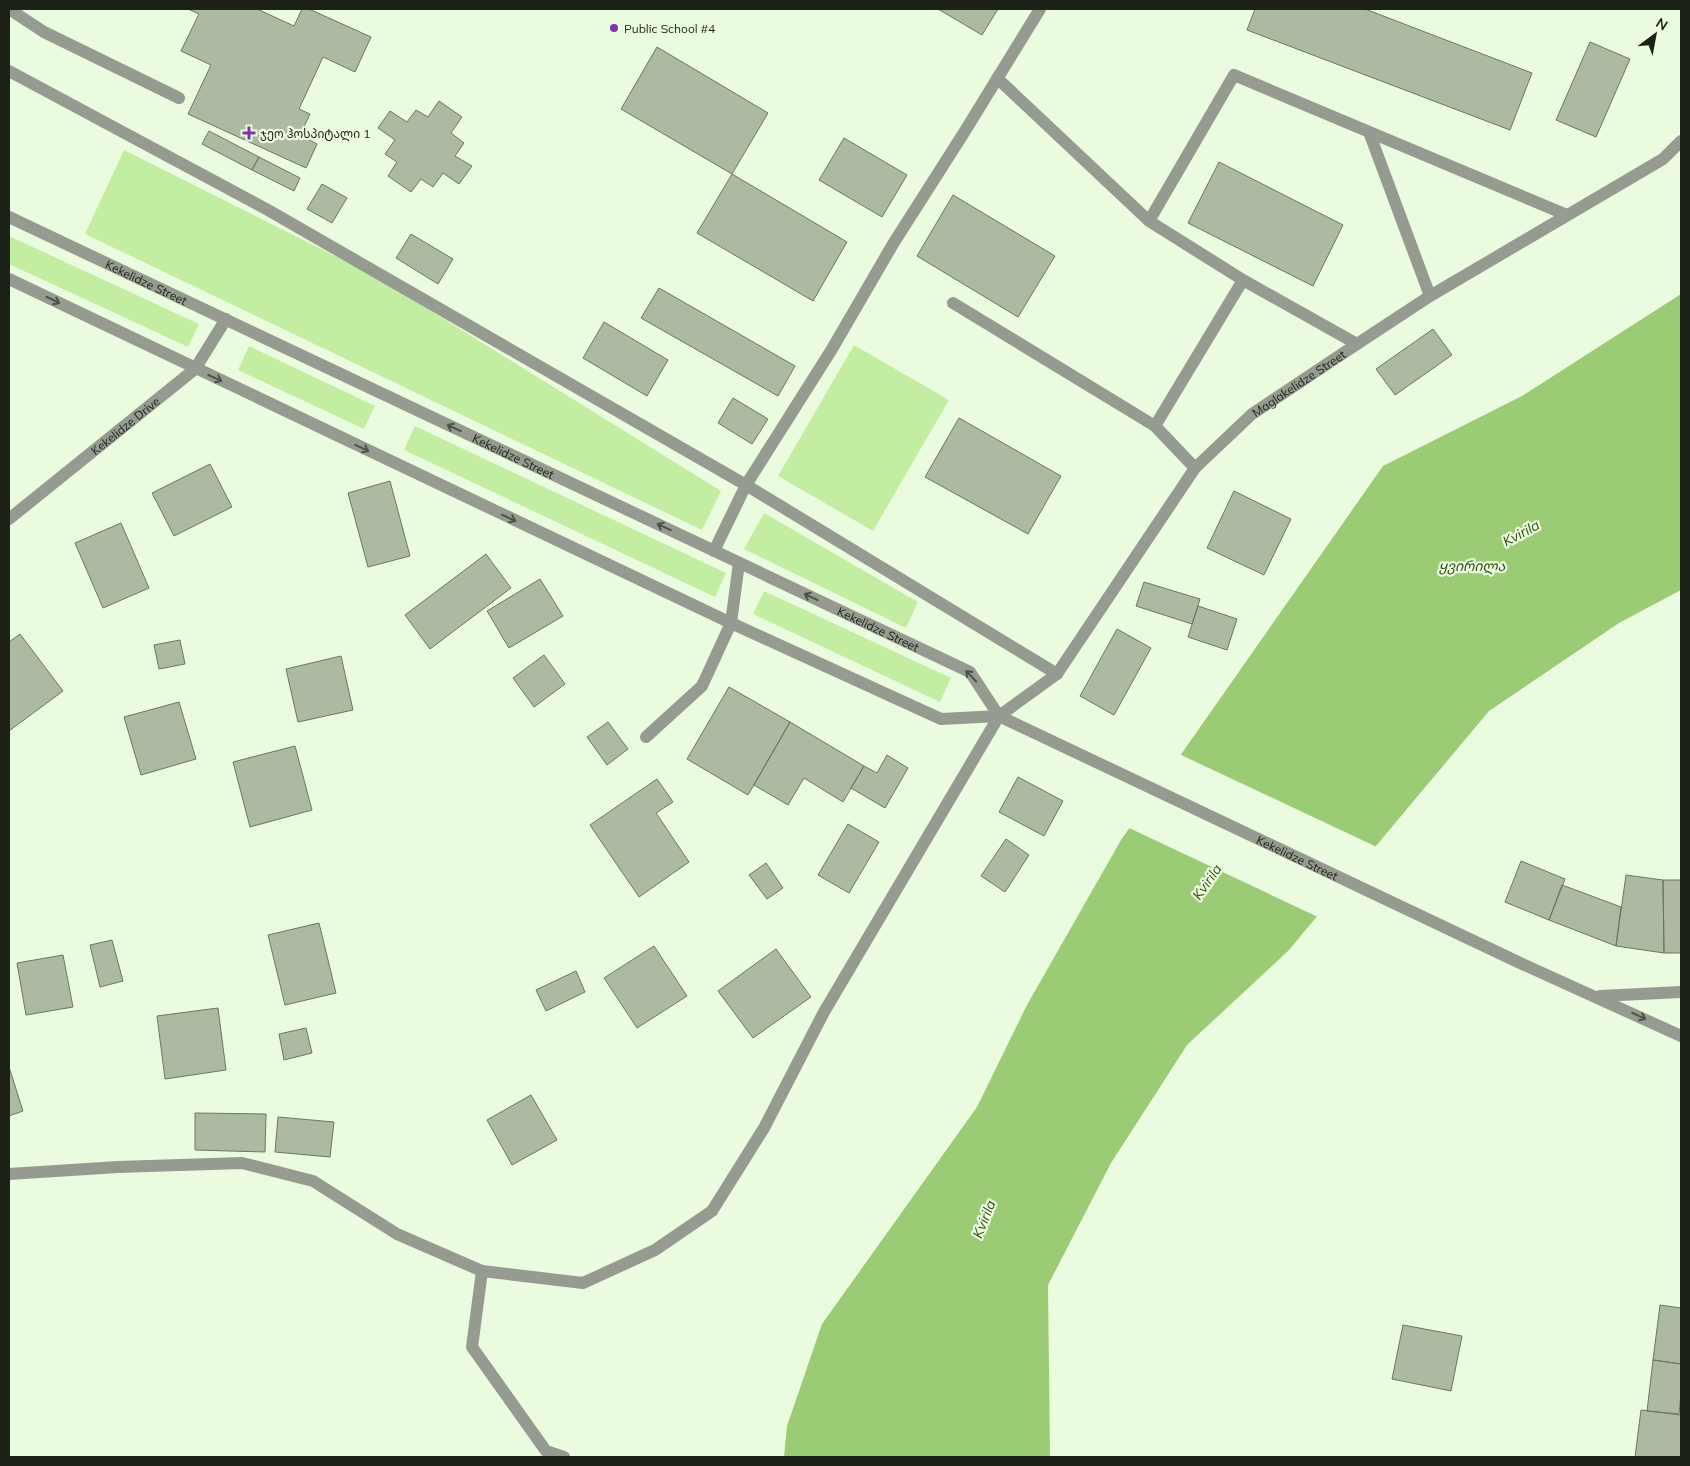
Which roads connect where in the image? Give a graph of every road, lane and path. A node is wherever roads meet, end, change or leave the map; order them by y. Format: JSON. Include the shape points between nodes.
{"nodes":[{"id":1,"x":9,"y":9,"type":"edge"},
{"id":2,"x":1040,"y":9,"type":"edge"},
{"id":3,"x":9,"y":71,"type":"edge"},
{"id":4,"x":997,"y":78,"type":"junction"},
{"id":5,"x":179,"y":98,"type":"dead end"},
{"id":6,"x":1370,"y":132,"type":"junction"},
{"id":7,"x":1681,"y":141,"type":"edge"},
{"id":8,"x":1567,"y":215,"type":"junction"},
{"id":9,"x":9,"y":217,"type":"edge"},
{"id":10,"x":1149,"y":221,"type":"junction"},
{"id":11,"x":9,"y":279,"type":"edge"},
{"id":12,"x":1243,"y":280,"type":"junction"},
{"id":13,"x":1430,"y":296,"type":"junction"},
{"id":14,"x":953,"y":302,"type":"dead end"},
{"id":15,"x":226,"y":320,"type":"junction"},
{"id":16,"x":1357,"y":344,"type":"junction"},
{"id":17,"x":195,"y":369,"type":"junction"},
{"id":18,"x":1155,"y":426,"type":"junction"},
{"id":19,"x":1195,"y":468,"type":"junction"},
{"id":20,"x":746,"y":485,"type":"junction"},
{"id":21,"x":9,"y":519,"type":"edge"},
{"id":22,"x":714,"y":551,"type":"junction"},
{"id":23,"x":738,"y":563,"type":"junction"},
{"id":24,"x":731,"y":623,"type":"junction"},
{"id":25,"x":1057,"y":674,"type":"junction"},
{"id":26,"x":999,"y":716,"type":"junction"},
{"id":27,"x":646,"y":737,"type":"dead end"},
{"id":28,"x":1681,"y":992,"type":"edge"},
{"id":29,"x":1597,"y":996,"type":"junction"},
{"id":30,"x":1681,"y":1036,"type":"edge"},
{"id":31,"x":9,"y":1174,"type":"edge"},
{"id":32,"x":482,"y":1271,"type":"junction"},
{"id":33,"x":564,"y":1457,"type":"edge"}],
"edges":[{"from":1,"to":5,"type":"street","via":[[44,32]]},
{"from":2,"to":4,"type":"street"},
{"from":3,"to":20,"type":"street","via":[[268,210]]},
{"from":4,"to":10,"type":"street"},
{"from":4,"to":20,"type":"street"},
{"from":6,"to":8,"type":"street"},
{"from":6,"to":10,"type":"street","via":[[1234,75]]},
{"from":6,"to":13,"type":"street"},
{"from":7,"to":8,"type":"street","name":"Maglakelidze Street","via":[[1662,159]]},
{"from":8,"to":13,"type":"street","name":"Maglakelidze Street"},
{"from":9,"to":15,"type":"street","name":"Kekelidze Street"},
{"from":10,"to":12,"type":"street"},
{"from":11,"to":17,"type":"street","name":"Kekelidze Street","one_way":true},
{"from":12,"to":16,"type":"street"},
{"from":12,"to":18,"type":"street"},
{"from":13,"to":16,"type":"street","name":"Maglakelidze Street"},
{"from":14,"to":18,"type":"street"},
{"from":15,"to":17,"type":"street","name":"Kekelidze Drive"},
{"from":22,"to":15,"type":"street","name":"Kekelidze Street","one_way":true},
{"from":16,"to":19,"type":"street","name":"Maglakelidze Street","via":[[1252,414]]},
{"from":17,"to":21,"type":"street","name":"Kekelidze Drive"},
{"from":17,"to":24,"type":"street","name":"Kekelidze Street","one_way":true},
{"from":18,"to":19,"type":"street"},
{"from":19,"to":25,"type":"street","name":"Maglakelidze Street"},
{"from":20,"to":22,"type":"street"},
{"from":20,"to":25,"type":"street"},
{"from":22,"to":23,"type":"street","name":"Kekelidze Street"},
{"from":23,"to":24,"type":"street"},
{"from":26,"to":23,"type":"street","name":"Kekelidze Street","one_way":true,"via":[[970,672]]},
{"from":24,"to":26,"type":"street","name":"Kekelidze Street","via":[[941,719]]},
{"from":24,"to":27,"type":"street","via":[[702,686]]},
{"from":25,"to":26,"type":"street","name":"Maglakelidze Street"},
{"from":26,"to":29,"type":"street","name":"Kekelidze Street","via":[[1518,962]]},
{"from":26,"to":32,"type":"street","via":[[824,1012],[764,1128],[712,1211],[655,1250],[583,1283]]},
{"from":28,"to":29,"type":"street","name":"Kekelidze Street"},
{"from":29,"to":30,"type":"street","name":"Kekelidze Street","one_way":true},
{"from":31,"to":32,"type":"street","via":[[242,1163],[313,1182],[397,1234]]},
{"from":32,"to":33,"type":"street","via":[[472,1348],[546,1451]]}]}
